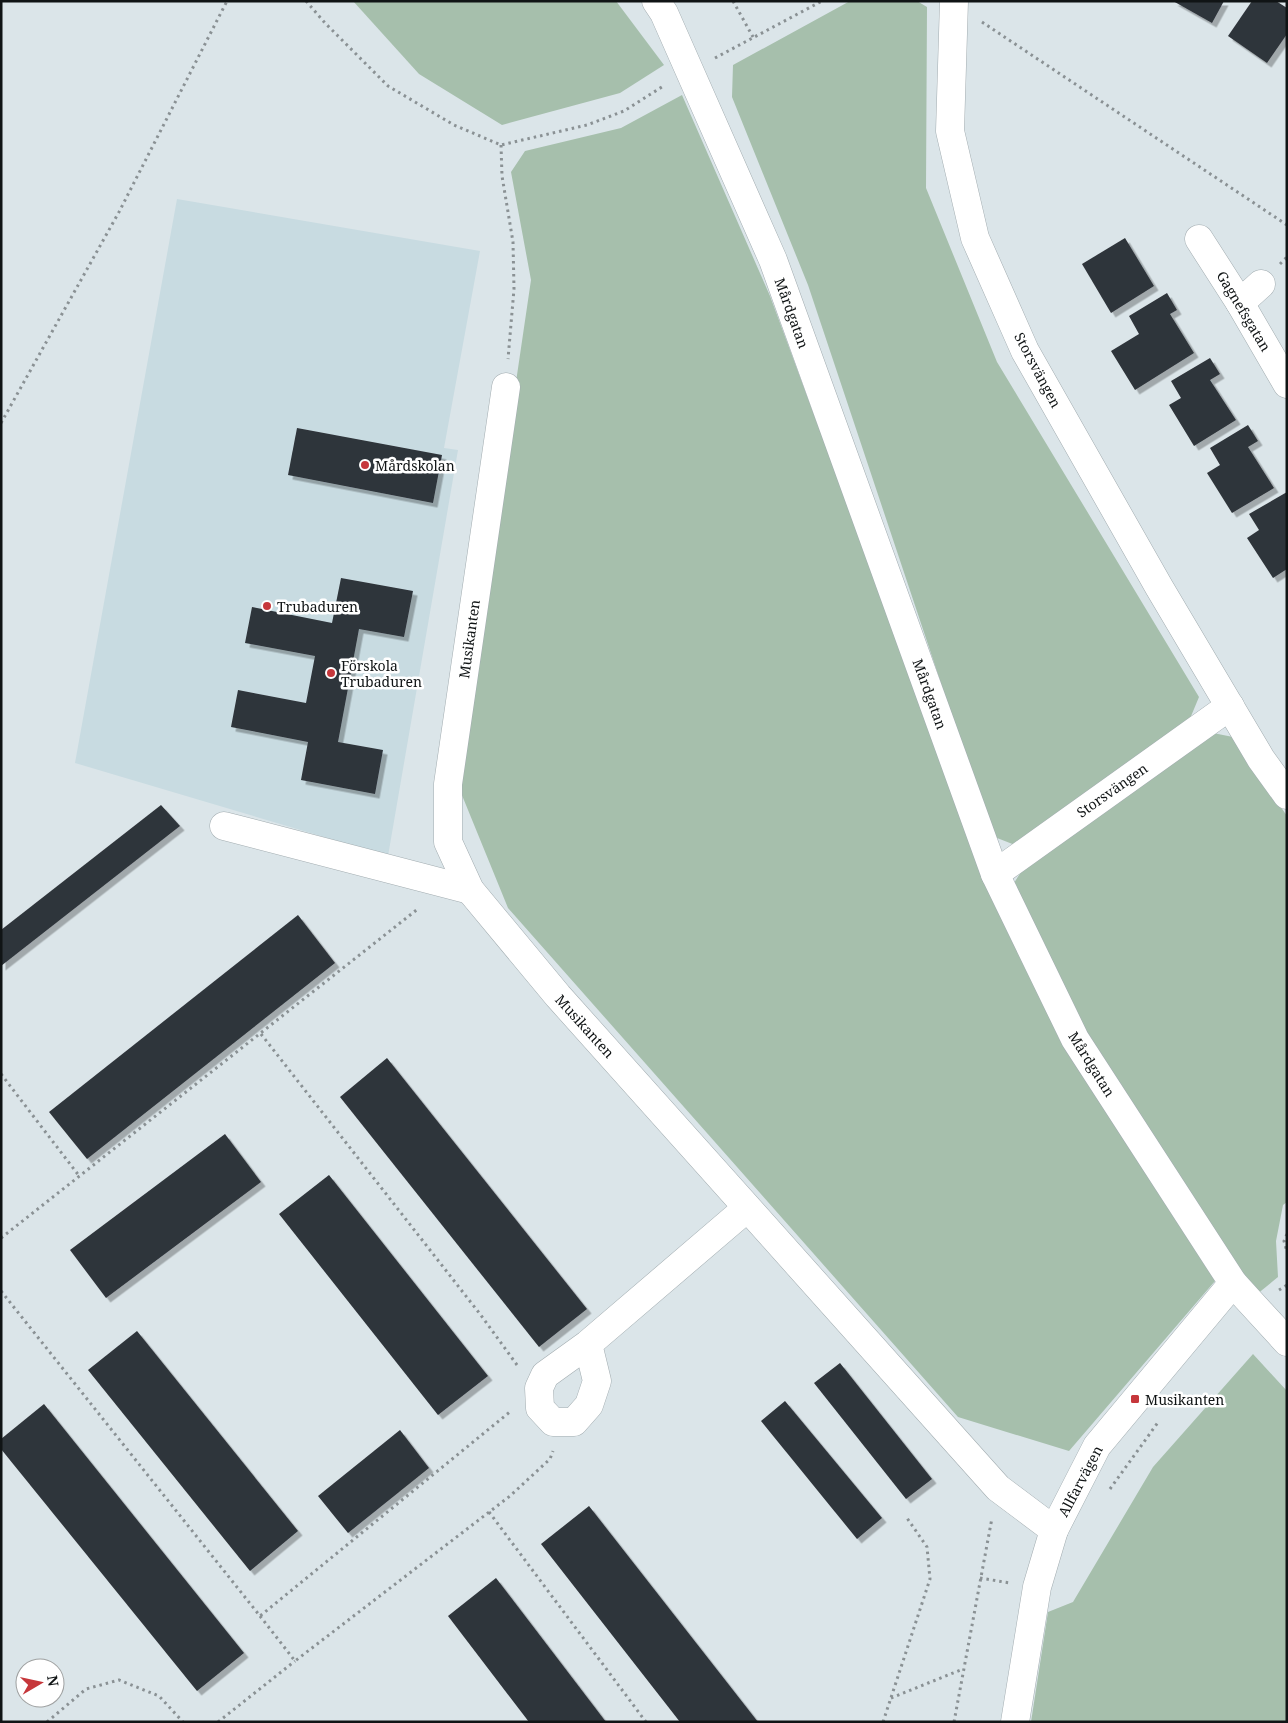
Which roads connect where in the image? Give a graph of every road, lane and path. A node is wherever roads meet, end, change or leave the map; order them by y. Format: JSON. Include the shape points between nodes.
{"nodes":[{"id":1,"x":227,"y":1,"type":"edge"},
{"id":2,"x":306,"y":1,"type":"edge"},
{"id":3,"x":656,"y":1,"type":"edge"},
{"id":4,"x":733,"y":1,"type":"edge"},
{"id":5,"x":822,"y":1,"type":"edge"},
{"id":6,"x":954,"y":2,"type":"edge"},
{"id":7,"x":753,"y":37,"type":"junction"},
{"id":8,"x":714,"y":59,"type":"dead end"},
{"id":9,"x":669,"y":83,"type":"dead end"},
{"id":10,"x":501,"y":145,"type":"junction"},
{"id":11,"x":1287,"y":225,"type":"edge"},
{"id":12,"x":1199,"y":239,"type":"dead end"},
{"id":13,"x":1262,"y":284,"type":"dead end"},
{"id":14,"x":1240,"y":303,"type":"junction"},
{"id":15,"x":1287,"y":384,"type":"edge"},
{"id":16,"x":506,"y":387,"type":"joint"},
{"id":17,"x":1,"y":422,"type":"edge"},
{"id":18,"x":1230,"y":706,"type":"junction"},
{"id":19,"x":1287,"y":795,"type":"edge"},
{"id":20,"x":224,"y":826,"type":"dead end"},
{"id":21,"x":995,"y":874,"type":"junction"},
{"id":22,"x":460,"y":887,"type":"junction"},
{"id":23,"x":261,"y":1034,"type":"junction"},
{"id":24,"x":1,"y":1074,"type":"edge"},
{"id":25,"x":80,"y":1177,"type":"junction"},
{"id":26,"x":747,"y":1208,"type":"junction"},
{"id":27,"x":1287,"y":1234,"type":"edge"},
{"id":28,"x":1,"y":1238,"type":"edge"},
{"id":29,"x":1287,"y":1252,"type":"edge"},
{"id":30,"x":1233,"y":1283,"type":"junction"},
{"id":31,"x":1287,"y":1285,"type":"edge"},
{"id":32,"x":1,"y":1291,"type":"edge"},
{"id":33,"x":1256,"y":1308,"type":"junction"},
{"id":34,"x":1287,"y":1342,"type":"edge"},
{"id":35,"x":588,"y":1344,"type":"junction"},
{"id":36,"x":538,"y":1393,"type":"junction"},
{"id":37,"x":1164,"y":1413,"type":"dead end"},
{"id":38,"x":565,"y":1422,"type":"junction"},
{"id":39,"x":998,"y":1488,"type":"junction"},
{"id":40,"x":1110,"y":1490,"type":"dead end"},
{"id":41,"x":489,"y":1512,"type":"junction"},
{"id":42,"x":907,"y":1518,"type":"dead end"},
{"id":43,"x":1054,"y":1530,"type":"junction"},
{"id":44,"x":980,"y":1578,"type":"junction"},
{"id":45,"x":1037,"y":1586,"type":"junction"},
{"id":46,"x":260,"y":1616,"type":"junction"},
{"id":47,"x":295,"y":1661,"type":"junction"},
{"id":48,"x":964,"y":1669,"type":"junction"},
{"id":49,"x":891,"y":1698,"type":"junction"},
{"id":50,"x":47,"y":1722,"type":"edge"},
{"id":51,"x":183,"y":1722,"type":"edge"},
{"id":52,"x":218,"y":1722,"type":"edge"},
{"id":53,"x":646,"y":1722,"type":"edge"},
{"id":54,"x":883,"y":1722,"type":"edge"},
{"id":55,"x":954,"y":1722,"type":"edge"},
{"id":56,"x":1015,"y":1722,"type":"edge"}],
"edges":[{"from":1,"to":17,"type":"path","via":[[119,212]]},
{"from":2,"to":10,"type":"path","via":[[388,86],[454,124]]},
{"from":3,"to":21,"type":"street","name":"Mårdgatan","via":[[773,260]]},
{"from":4,"to":7,"type":"path"},
{"from":5,"to":7,"type":"path"},
{"from":6,"to":11,"type":"path"},
{"from":6,"to":18,"type":"street","name":"Storsvängen","via":[[950,131],[975,238],[1025,350]]},
{"from":7,"to":8,"type":"path"},
{"from":9,"to":10,"type":"path","via":[[624,111],[587,125]]},
{"from":10,"to":16,"type":"path","via":[[502,176],[513,242],[514,289]]},
{"from":12,"to":14,"type":"street","name":"Gagnefsgatan"},
{"from":13,"to":14,"type":"street"},
{"from":14,"to":15,"type":"street","name":"Gagnefsgatan"},
{"from":16,"to":22,"type":"street","name":"Musikanten","via":[[448,784],[448,842]]},
{"from":18,"to":19,"type":"street","name":"Storsvängen"},
{"from":18,"to":21,"type":"street","name":"Storsvängen"},
{"from":20,"to":22,"type":"street"},
{"from":21,"to":30,"type":"street","name":"Mårdgatan","via":[[1075,1039]]},
{"from":22,"to":23,"type":"path"},
{"from":22,"to":26,"type":"street","name":"Musikanten"},
{"from":23,"to":25,"type":"path"},
{"from":23,"to":36,"type":"path"},
{"from":24,"to":25,"type":"path"},
{"from":25,"to":28,"type":"path"},
{"from":26,"to":35,"type":"street"},
{"from":26,"to":39,"type":"street","name":"Musikanten"},
{"from":27,"to":29,"type":"path","via":[[1284,1241]]},
{"from":30,"to":33,"type":"street","name":"Mårdgatan"},
{"from":30,"to":43,"type":"street","name":"Allfarvägen","via":[[1097,1446]]},
{"from":31,"to":33,"type":"path"},
{"from":32,"to":46,"type":"path"},
{"from":33,"to":34,"type":"street","name":"Mårdgatan"},
{"from":35,"to":36,"type":"street","via":[[545,1375]]},
{"from":35,"to":38,"type":"street","via":[[597,1381],[589,1405],[574,1422]]},
{"from":36,"to":38,"type":"street","via":[[540,1408],[553,1422]]},
{"from":36,"to":46,"type":"path"},
{"from":37,"to":40,"type":"path"},
{"from":38,"to":41,"type":"path","via":[[550,1459]]},
{"from":39,"to":43,"type":"street","name":"Musikanten"},
{"from":39,"to":44,"type":"path"},
{"from":41,"to":47,"type":"path"},
{"from":41,"to":53,"type":"path"},
{"from":42,"to":49,"type":"path","via":[[927,1547],[930,1579]]},
{"from":43,"to":45,"type":"street","name":"Allfarvägen"},
{"from":44,"to":45,"type":"path"},
{"from":44,"to":48,"type":"path"},
{"from":45,"to":56,"type":"street","name":"Allfarvägen"},
{"from":46,"to":47,"type":"path"},
{"from":47,"to":52,"type":"path"},
{"from":48,"to":49,"type":"path"},
{"from":48,"to":55,"type":"path"},
{"from":49,"to":54,"type":"path"},
{"from":50,"to":51,"type":"path","via":[[86,1689],[119,1680],[159,1696]]}]}
